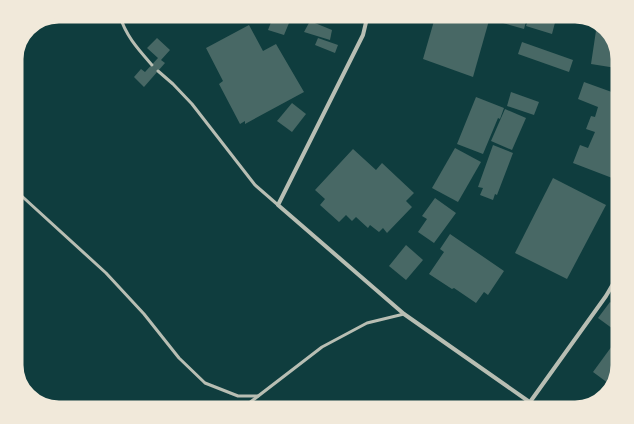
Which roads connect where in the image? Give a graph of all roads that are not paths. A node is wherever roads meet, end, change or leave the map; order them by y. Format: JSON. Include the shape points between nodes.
{"nodes":[{"id":1,"x":122,"y":21,"type":"edge"},
{"id":2,"x":366,"y":21,"type":"edge"},
{"id":3,"x":152,"y":64,"type":"dead end"},
{"id":4,"x":158,"y":71,"type":"dead end"},
{"id":5,"x":21,"y":195,"type":"edge"},
{"id":6,"x":278,"y":205,"type":"junction"},
{"id":7,"x":613,"y":284,"type":"edge"},
{"id":8,"x":404,"y":314,"type":"junction"},
{"id":9,"x":258,"y":396,"type":"junction"},
{"id":10,"x":530,"y":402,"type":"joint"},
{"id":11,"x":249,"y":403,"type":"edge"}],
"edges":[{"from":1,"to":3,"type":"lane","via":[[132,43]]},
{"from":2,"to":6,"type":"street","via":[[363,35]]},
{"from":4,"to":6,"type":"lane","via":[[192,104],[256,185]]},
{"from":5,"to":9,"type":"lane","via":[[106,273],[144,314],[179,358],[205,383],[238,396]]},
{"from":6,"to":8,"type":"street"},
{"from":7,"to":10,"type":"street"},
{"from":8,"to":9,"type":"lane","via":[[367,323],[322,347]]},
{"from":8,"to":10,"type":"street"},
{"from":9,"to":11,"type":"lane"}]}
